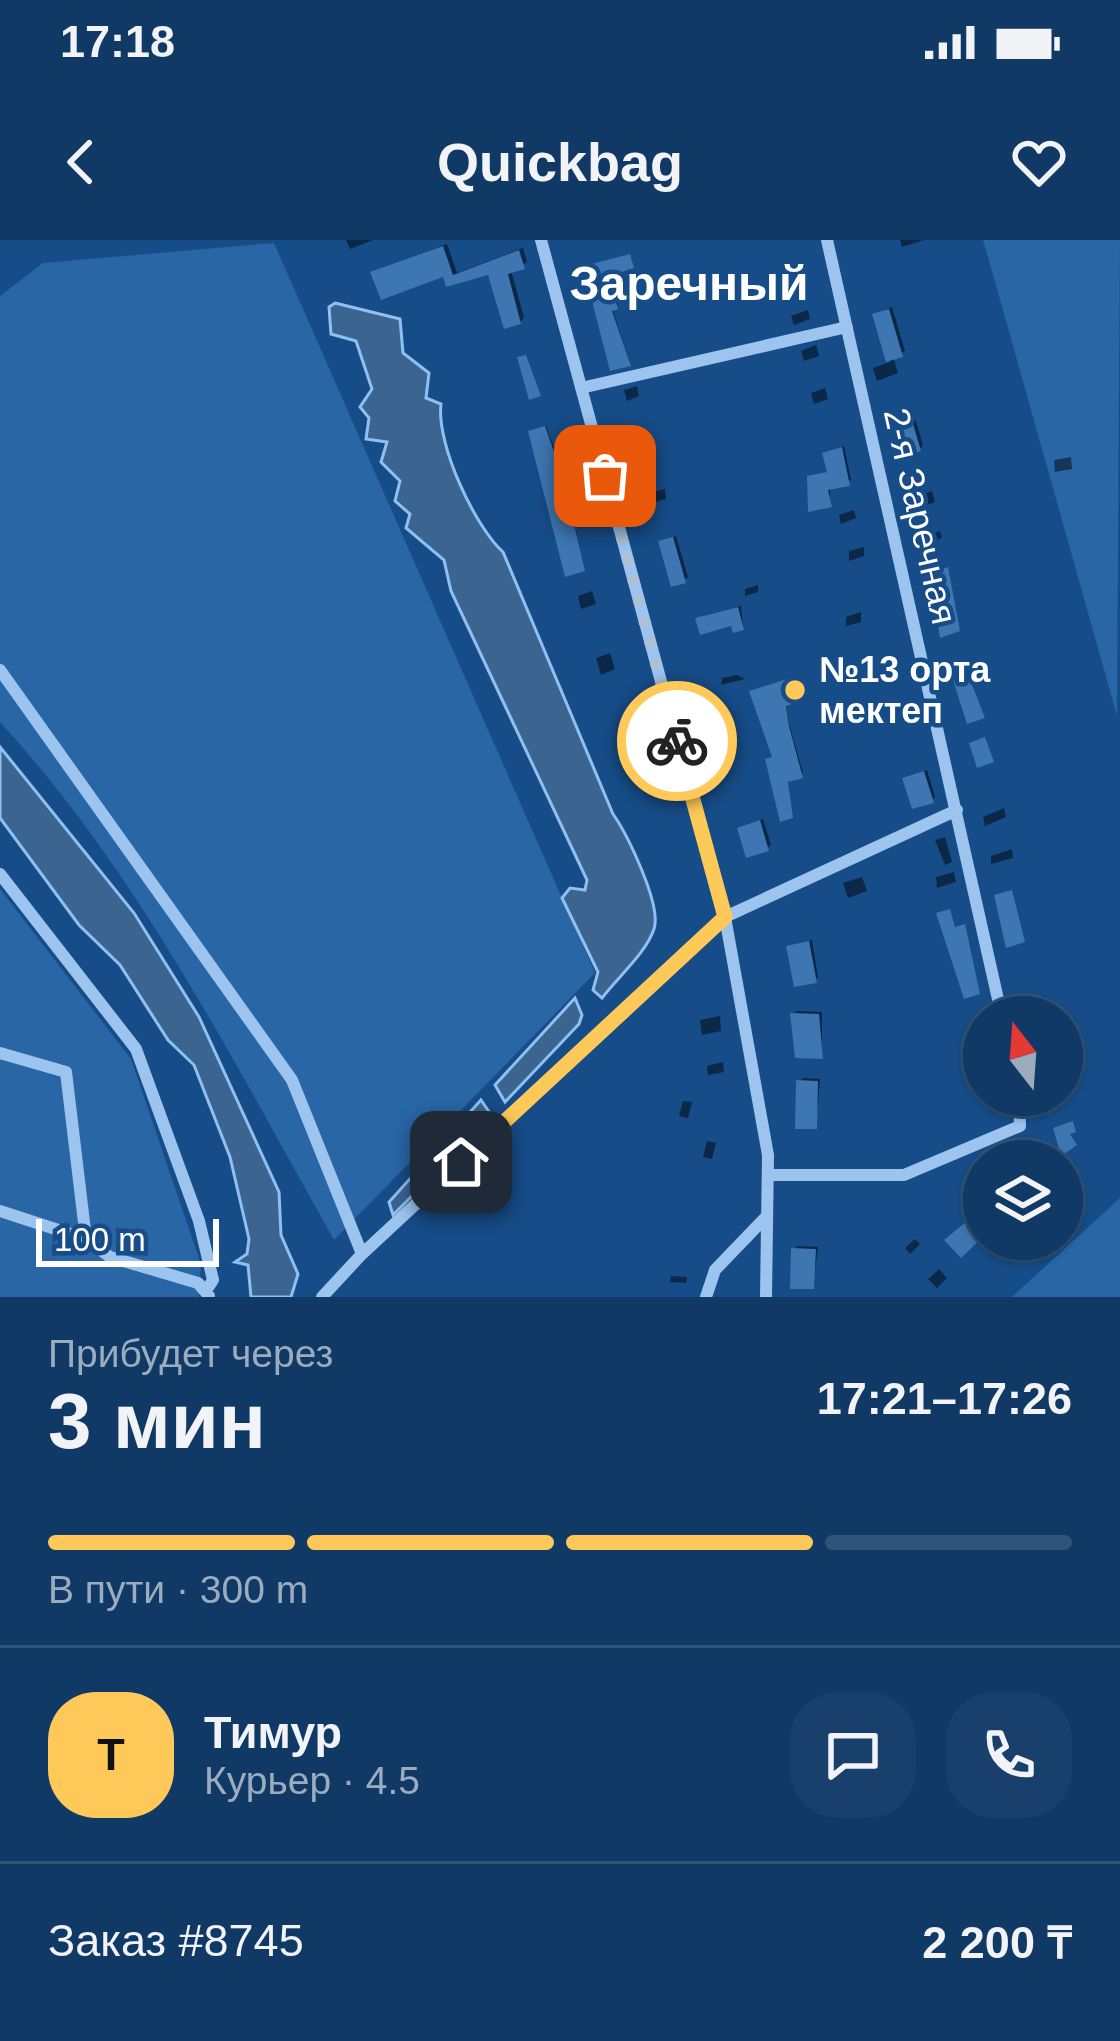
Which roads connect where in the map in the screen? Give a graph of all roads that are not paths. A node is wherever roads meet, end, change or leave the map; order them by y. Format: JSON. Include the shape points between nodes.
{"nodes":[{"id":1,"x":541,"y":240,"type":"edge"},
{"id":2,"x":827,"y":240,"type":"edge"},
{"id":3,"x":847,"y":327,"type":"junction"},
{"id":4,"x":581,"y":388,"type":"junction"},
{"id":5,"x":0,"y":670,"type":"edge"},
{"id":6,"x":957,"y":810,"type":"junction"},
{"id":7,"x":0,"y":874,"type":"edge"},
{"id":8,"x":725,"y":917,"type":"junction"},
{"id":9,"x":997,"y":996,"type":"edge"},
{"id":10,"x":0,"y":1053,"type":"edge"},
{"id":11,"x":1020,"y":1116,"type":"edge"},
{"id":12,"x":770,"y":1175,"type":"junction"},
{"id":13,"x":0,"y":1210,"type":"edge"},
{"id":14,"x":767,"y":1216,"type":"junction"},
{"id":15,"x":86,"y":1239,"type":"junction"},
{"id":16,"x":362,"y":1254,"type":"junction"},
{"id":17,"x":208,"y":1293,"type":"edge"},
{"id":18,"x":322,"y":1297,"type":"edge"},
{"id":19,"x":706,"y":1297,"type":"edge"},
{"id":20,"x":766,"y":1297,"type":"edge"}],
"edges":[{"from":1,"to":4,"type":"street"},
{"from":2,"to":3,"type":"street","name":"2-я Заречная"},
{"from":3,"to":4,"type":"street"},
{"from":3,"to":6,"type":"street","name":"2-я Заречная"},
{"from":4,"to":8,"type":"street"},
{"from":5,"to":16,"type":"street","via":[[292,1080]]},
{"from":6,"to":8,"type":"street"},
{"from":6,"to":9,"type":"street","name":"2-я Заречная"},
{"from":7,"to":17,"type":"street","via":[[136,1049],[199,1221],[213,1280]]},
{"from":8,"to":12,"type":"street"},
{"from":8,"to":16,"type":"street"},
{"from":10,"to":15,"type":"street","via":[[66,1072]]},
{"from":11,"to":12,"type":"street","via":[[1020,1126],[904,1175]]},
{"from":12,"to":14,"type":"street"},
{"from":13,"to":15,"type":"street"},
{"from":14,"to":19,"type":"street","via":[[715,1270]]},
{"from":14,"to":20,"type":"street"},
{"from":15,"to":17,"type":"street","via":[[110,1257]]},
{"from":16,"to":18,"type":"street"}]}
